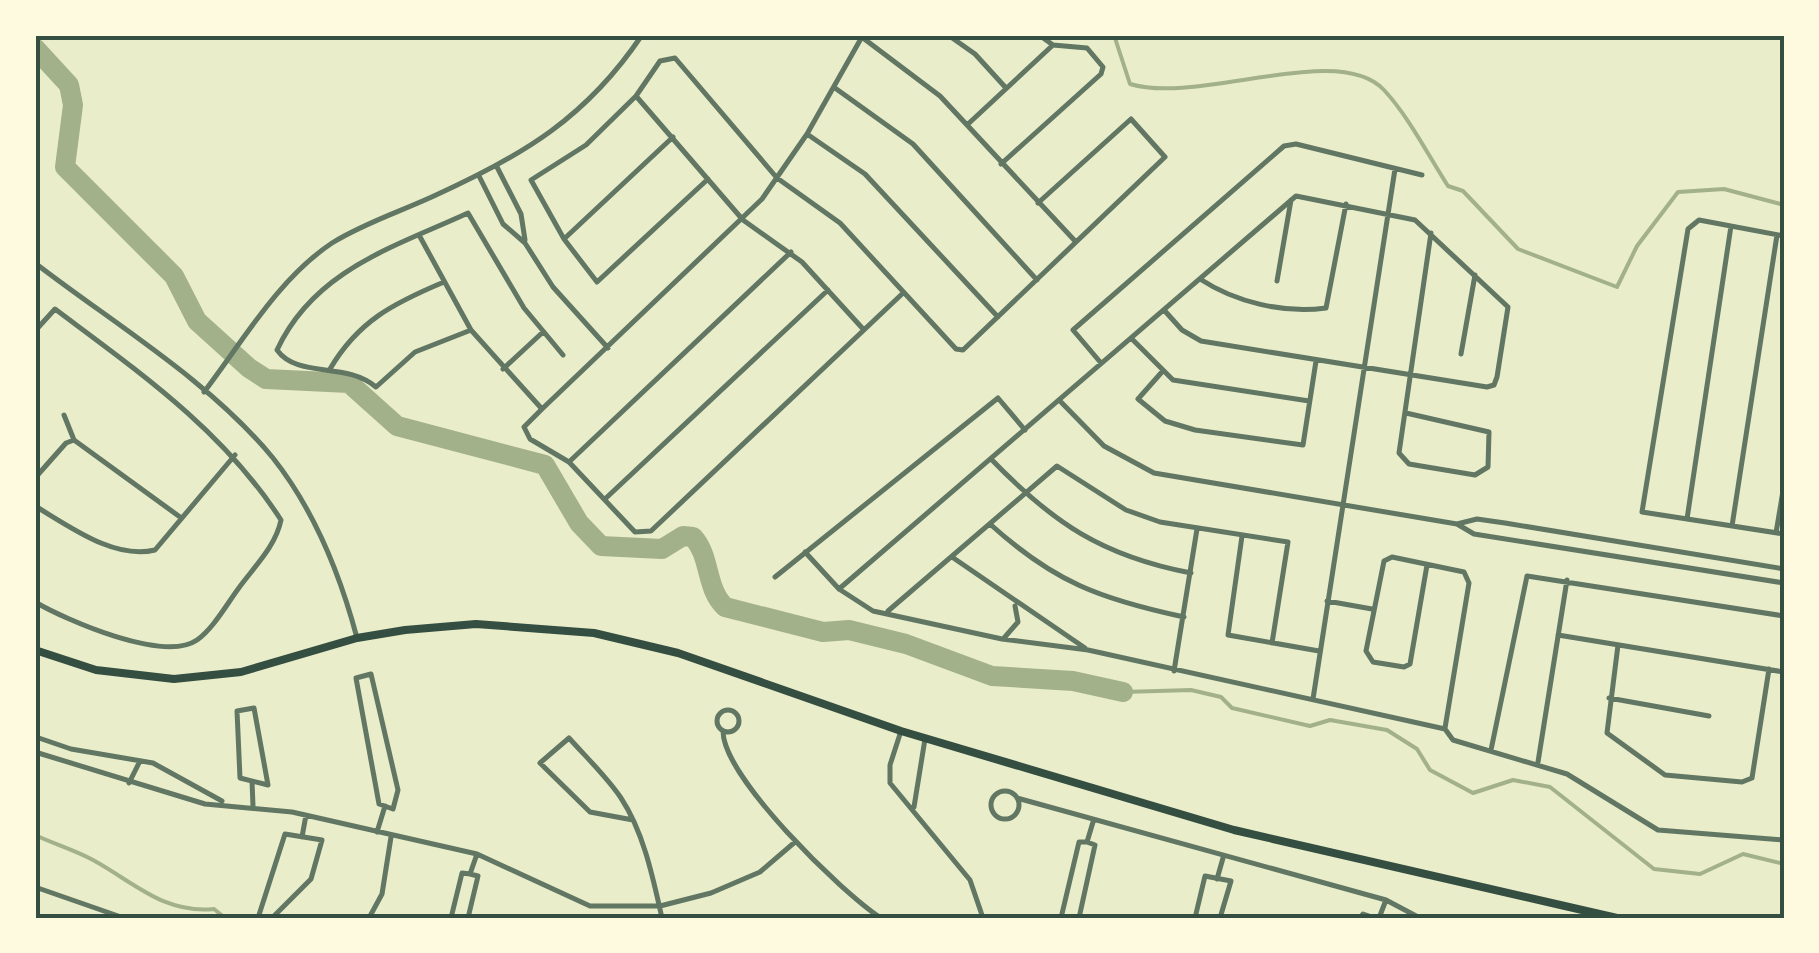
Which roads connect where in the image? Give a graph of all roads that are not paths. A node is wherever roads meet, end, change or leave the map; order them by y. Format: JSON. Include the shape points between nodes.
{"nodes":[{"id":1,"x":642,"y":35,"type":"edge"},
{"id":2,"x":948,"y":35,"type":"edge"},
{"id":3,"x":1039,"y":35,"type":"edge"},
{"id":4,"x":861,"y":36,"type":"edge"},
{"id":5,"x":1053,"y":45,"type":"junction"},
{"id":6,"x":836,"y":88,"type":"junction"},
{"id":7,"x":1006,"y":88,"type":"junction"},
{"id":8,"x":636,"y":96,"type":"junction"},
{"id":9,"x":968,"y":124,"type":"junction"},
{"id":10,"x":807,"y":134,"type":"junction"},
{"id":11,"x":673,"y":137,"type":"junction"},
{"id":12,"x":1001,"y":164,"type":"junction"},
{"id":13,"x":496,"y":166,"type":"junction"},
{"id":14,"x":1395,"y":169,"type":"junction"},
{"id":15,"x":478,"y":174,"type":"junction"},
{"id":16,"x":1422,"y":175,"type":"dead end"},
{"id":17,"x":708,"y":178,"type":"junction"},
{"id":18,"x":776,"y":178,"type":"junction"},
{"id":19,"x":1290,"y":200,"type":"junction"},
{"id":20,"x":1038,"y":204,"type":"junction"},
{"id":21,"x":1346,"y":204,"type":"junction"},
{"id":22,"x":1390,"y":212,"type":"junction"},
{"id":23,"x":743,"y":220,"type":"junction"},
{"id":24,"x":1732,"y":226,"type":"junction"},
{"id":25,"x":1431,"y":233,"type":"junction"},
{"id":26,"x":419,"y":235,"type":"junction"},
{"id":27,"x":1781,"y":235,"type":"edge"},
{"id":28,"x":564,"y":240,"type":"junction"},
{"id":29,"x":1076,"y":242,"type":"junction"},
{"id":30,"x":525,"y":243,"type":"junction"},
{"id":31,"x":791,"y":252,"type":"junction"},
{"id":32,"x":35,"y":263,"type":"edge"},
{"id":33,"x":1474,"y":275,"type":"junction"},
{"id":34,"x":1200,"y":279,"type":"junction"},
{"id":35,"x":1037,"y":280,"type":"junction"},
{"id":36,"x":1277,"y":281,"type":"dead end"},
{"id":37,"x":444,"y":282,"type":"junction"},
{"id":38,"x":828,"y":290,"type":"junction"},
{"id":39,"x":902,"y":294,"type":"junction"},
{"id":40,"x":1164,"y":310,"type":"junction"},
{"id":41,"x":998,"y":317,"type":"junction"},
{"id":42,"x":35,"y":330,"type":"edge"},
{"id":43,"x":471,"y":330,"type":"junction"},
{"id":44,"x":864,"y":330,"type":"junction"},
{"id":45,"x":543,"y":332,"type":"junction"},
{"id":46,"x":1131,"y":338,"type":"junction"},
{"id":47,"x":608,"y":348,"type":"junction"},
{"id":48,"x":1461,"y":354,"type":"dead end"},
{"id":49,"x":563,"y":355,"type":"dead end"},
{"id":50,"x":1316,"y":361,"type":"junction"},
{"id":51,"x":1102,"y":363,"type":"junction"},
{"id":52,"x":330,"y":368,"type":"junction"},
{"id":53,"x":1362,"y":368,"type":"junction"},
{"id":54,"x":504,"y":369,"type":"junction"},
{"id":55,"x":1162,"y":374,"type":"junction"},
{"id":56,"x":1410,"y":374,"type":"junction"},
{"id":57,"x":204,"y":392,"type":"junction"},
{"id":58,"x":1059,"y":400,"type":"junction"},
{"id":59,"x":1310,"y":401,"type":"junction"},
{"id":60,"x":542,"y":409,"type":"junction"},
{"id":61,"x":1406,"y":413,"type":"junction"},
{"id":62,"x":64,"y":415,"type":"dead end"},
{"id":63,"x":1025,"y":430,"type":"junction"},
{"id":64,"x":74,"y":440,"type":"junction"},
{"id":65,"x":235,"y":455,"type":"junction"},
{"id":66,"x":990,"y":459,"type":"junction"},
{"id":67,"x":569,"y":462,"type":"junction"},
{"id":68,"x":35,"y":478,"type":"edge"},
{"id":69,"x":1784,"y":488,"type":"edge"},
{"id":70,"x":1025,"y":494,"type":"junction"},
{"id":71,"x":605,"y":500,"type":"junction"},
{"id":72,"x":35,"y":506,"type":"edge"},
{"id":73,"x":1340,"y":506,"type":"junction"},
{"id":74,"x":180,"y":517,"type":"junction"},
{"id":75,"x":1687,"y":519,"type":"junction"},
{"id":76,"x":1505,"y":523,"type":"junction"},
{"id":77,"x":990,"y":524,"type":"junction"},
{"id":78,"x":1457,"y":524,"type":"junction"},
{"id":79,"x":1732,"y":526,"type":"junction"},
{"id":80,"x":1198,"y":529,"type":"junction"},
{"id":81,"x":1776,"y":533,"type":"junction"},
{"id":82,"x":1784,"y":534,"type":"edge"},
{"id":83,"x":1242,"y":536,"type":"junction"},
{"id":84,"x":1502,"y":538,"type":"junction"},
{"id":85,"x":805,"y":552,"type":"junction"},
{"id":86,"x":952,"y":557,"type":"junction"},
{"id":87,"x":1427,"y":565,"type":"junction"},
{"id":88,"x":1784,"y":569,"type":"edge"},
{"id":89,"x":1191,"y":574,"type":"junction"},
{"id":90,"x":774,"y":577,"type":"dead end"},
{"id":91,"x":1566,"y":580,"type":"junction"},
{"id":92,"x":1784,"y":583,"type":"edge"},
{"id":93,"x":839,"y":590,"type":"junction"},
{"id":94,"x":1328,"y":600,"type":"junction"},
{"id":95,"x":35,"y":602,"type":"edge"},
{"id":96,"x":1014,"y":603,"type":"junction"},
{"id":97,"x":1372,"y":609,"type":"junction"},
{"id":98,"x":888,"y":612,"type":"junction"},
{"id":99,"x":1184,"y":616,"type":"junction"},
{"id":100,"x":1784,"y":616,"type":"edge"},
{"id":101,"x":1558,"y":636,"type":"junction"},
{"id":102,"x":357,"y":638,"type":"junction"},
{"id":103,"x":1002,"y":639,"type":"junction"},
{"id":104,"x":1272,"y":643,"type":"junction"},
{"id":105,"x":1618,"y":645,"type":"junction"},
{"id":106,"x":35,"y":650,"type":"edge"},
{"id":107,"x":1088,"y":650,"type":"junction"},
{"id":108,"x":1319,"y":651,"type":"junction"},
{"id":109,"x":1769,"y":670,"type":"junction"},
{"id":110,"x":1174,"y":671,"type":"junction"},
{"id":111,"x":1784,"y":672,"type":"edge"},
{"id":112,"x":1313,"y":698,"type":"junction"},
{"id":113,"x":1610,"y":698,"type":"junction"},
{"id":114,"x":1709,"y":716,"type":"dead end"},
{"id":115,"x":1445,"y":730,"type":"junction"},
{"id":116,"x":722,"y":731,"type":"junction"},
{"id":117,"x":901,"y":731,"type":"junction"},
{"id":118,"x":925,"y":739,"type":"junction"},
{"id":119,"x":35,"y":742,"type":"edge"},
{"id":120,"x":1491,"y":750,"type":"junction"},
{"id":121,"x":35,"y":752,"type":"edge"},
{"id":122,"x":140,"y":761,"type":"junction"},
{"id":123,"x":1538,"y":762,"type":"junction"},
{"id":124,"x":252,"y":781,"type":"junction"},
{"id":125,"x":129,"y":783,"type":"junction"},
{"id":126,"x":1018,"y":798,"type":"junction"},
{"id":127,"x":225,"y":803,"type":"junction"},
{"id":128,"x":253,"y":806,"type":"junction"},
{"id":129,"x":385,"y":806,"type":"junction"},
{"id":130,"x":914,"y":807,"type":"junction"},
{"id":131,"x":306,"y":815,"type":"junction"},
{"id":132,"x":633,"y":820,"type":"junction"},
{"id":133,"x":1093,"y":822,"type":"junction"},
{"id":134,"x":377,"y":832,"type":"junction"},
{"id":135,"x":392,"y":836,"type":"junction"},
{"id":136,"x":302,"y":837,"type":"junction"},
{"id":137,"x":1784,"y":840,"type":"edge"},
{"id":138,"x":795,"y":842,"type":"junction"},
{"id":139,"x":1087,"y":842,"type":"junction"},
{"id":140,"x":477,"y":854,"type":"junction"},
{"id":141,"x":1223,"y":856,"type":"junction"},
{"id":142,"x":470,"y":874,"type":"junction"},
{"id":143,"x":1217,"y":879,"type":"junction"},
{"id":144,"x":35,"y":887,"type":"edge"},
{"id":145,"x":1386,"y":900,"type":"junction"},
{"id":146,"x":590,"y":906,"type":"junction"},
{"id":147,"x":660,"y":906,"type":"junction"},
{"id":148,"x":124,"y":918,"type":"edge"},
{"id":149,"x":258,"y":918,"type":"edge"},
{"id":150,"x":272,"y":918,"type":"edge"},
{"id":151,"x":369,"y":918,"type":"edge"},
{"id":152,"x":451,"y":918,"type":"edge"},
{"id":153,"x":468,"y":918,"type":"edge"},
{"id":154,"x":588,"y":918,"type":"edge"},
{"id":155,"x":662,"y":918,"type":"edge"},
{"id":156,"x":881,"y":918,"type":"edge"},
{"id":157,"x":983,"y":918,"type":"edge"},
{"id":158,"x":1060,"y":918,"type":"edge"},
{"id":159,"x":1079,"y":918,"type":"edge"},
{"id":160,"x":1195,"y":918,"type":"edge"},
{"id":161,"x":1220,"y":918,"type":"edge"},
{"id":162,"x":1360,"y":918,"type":"edge"},
{"id":163,"x":1377,"y":918,"type":"edge"},
{"id":164,"x":1420,"y":918,"type":"edge"},
{"id":165,"x":1617,"y":918,"type":"edge"}],
"edges":[{"from":1,"to":13,"type":"street","via":[[590,102]]},
{"from":2,"to":7,"type":"street"},
{"from":3,"to":5,"type":"street"},
{"from":4,"to":6,"type":"street"},
{"from":4,"to":9,"type":"street"},
{"from":5,"to":7,"type":"street"},
{"from":5,"to":12,"type":"street","via":[[1087,48],[1104,66],[1101,74]]},
{"from":6,"to":10,"type":"street"},
{"from":6,"to":35,"type":"street","via":[[913,144]]},
{"from":7,"to":9,"type":"street"},
{"from":8,"to":11,"type":"street"},
{"from":8,"to":18,"type":"street","via":[[660,60],[676,58]]},
{"from":8,"to":28,"type":"street","via":[[586,144],[531,180]]},
{"from":9,"to":12,"type":"street"},
{"from":10,"to":18,"type":"street"},
{"from":10,"to":41,"type":"street","via":[[865,174]]},
{"from":11,"to":17,"type":"street"},
{"from":11,"to":28,"type":"street"},
{"from":12,"to":20,"type":"street"},
{"from":13,"to":15,"type":"street"},
{"from":13,"to":30,"type":"street","via":[[521,214]]},
{"from":14,"to":16,"type":"street"},
{"from":14,"to":22,"type":"street"},
{"from":14,"to":51,"type":"street","via":[[1284,146],[1073,330]]},
{"from":15,"to":30,"type":"street","via":[[504,224]]},
{"from":15,"to":57,"type":"street","via":[[322,250]]},
{"from":17,"to":23,"type":"street"},
{"from":17,"to":28,"type":"street","via":[[596,282]]},
{"from":18,"to":23,"type":"street"},
{"from":18,"to":39,"type":"street","via":[[840,223]]},
{"from":19,"to":21,"type":"street","via":[[1302,195]]},
{"from":19,"to":34,"type":"street"},
{"from":19,"to":36,"type":"street"},
{"from":20,"to":29,"type":"street"},
{"from":20,"to":29,"type":"street","via":[[1131,120],[1165,157]]},
{"from":21,"to":22,"type":"street"},
{"from":21,"to":34,"type":"street","via":[[1326,308],[1272,307],[1224,295]]},
{"from":22,"to":25,"type":"street"},
{"from":22,"to":53,"type":"street"},
{"from":23,"to":31,"type":"street"},
{"from":23,"to":47,"type":"street"},
{"from":24,"to":27,"type":"street"},
{"from":24,"to":75,"type":"street"},
{"from":24,"to":75,"type":"street","via":[[1699,220],[1688,229],[1642,512]]},
{"from":25,"to":33,"type":"street"},
{"from":25,"to":56,"type":"street"},
{"from":26,"to":37,"type":"street"},
{"from":26,"to":45,"type":"street","via":[[468,213]]},
{"from":26,"to":52,"type":"street","via":[[341,272],[284,335],[277,350],[284,360]]},
{"from":27,"to":79,"type":"street"},
{"from":29,"to":35,"type":"street"},
{"from":30,"to":47,"type":"street"},
{"from":31,"to":38,"type":"street"},
{"from":31,"to":67,"type":"street"},
{"from":32,"to":57,"type":"street"},
{"from":33,"to":48,"type":"street"},
{"from":33,"to":56,"type":"street","via":[[1508,307],[1494,385]]},
{"from":34,"to":40,"type":"street"},
{"from":35,"to":41,"type":"street"},
{"from":37,"to":43,"type":"street"},
{"from":37,"to":52,"type":"street","via":[[363,324]]},
{"from":38,"to":44,"type":"street"},
{"from":38,"to":71,"type":"street"},
{"from":39,"to":41,"type":"street","via":[[956,349],[963,350]]},
{"from":39,"to":44,"type":"street"},
{"from":40,"to":46,"type":"street"},
{"from":40,"to":50,"type":"street","via":[[1201,341]]},
{"from":42,"to":65,"type":"street","via":[[55,309]]},
{"from":43,"to":52,"type":"street","via":[[416,352],[376,387],[348,370]]},
{"from":43,"to":54,"type":"street"},
{"from":44,"to":71,"type":"street","via":[[651,530],[634,532]]},
{"from":45,"to":49,"type":"street"},
{"from":45,"to":54,"type":"street"},
{"from":46,"to":51,"type":"street"},
{"from":46,"to":55,"type":"street"},
{"from":47,"to":60,"type":"street"},
{"from":50,"to":53,"type":"street"},
{"from":50,"to":59,"type":"street"},
{"from":51,"to":58,"type":"street"},
{"from":53,"to":56,"type":"street"},
{"from":53,"to":73,"type":"street"},
{"from":54,"to":60,"type":"street"},
{"from":55,"to":59,"type":"street","via":[[1186,384]]},
{"from":55,"to":59,"type":"street","via":[[1139,404],[1195,430],[1303,445]]},
{"from":56,"to":61,"type":"street"},
{"from":57,"to":102,"type":"street","via":[[272,458],[302,500],[328,550]]},
{"from":58,"to":63,"type":"street"},
{"from":58,"to":73,"type":"street","via":[[1104,446],[1137,467]]},
{"from":60,"to":67,"type":"street","via":[[524,427],[530,440]]},
{"from":61,"to":61,"type":"street","via":[[1402,460],[1476,475],[1488,467],[1489,432]]},
{"from":62,"to":64,"type":"street"},
{"from":63,"to":66,"type":"street"},
{"from":63,"to":85,"type":"street","via":[[998,398]]},
{"from":64,"to":68,"type":"street"},
{"from":64,"to":74,"type":"street"},
{"from":65,"to":74,"type":"street"},
{"from":65,"to":95,"type":"street","via":[[281,520],[268,549],[197,640],[158,644],[102,632]]},
{"from":66,"to":70,"type":"street"},
{"from":66,"to":93,"type":"street"},
{"from":67,"to":71,"type":"street"},
{"from":69,"to":81,"type":"street"},
{"from":70,"to":77,"type":"street"},
{"from":70,"to":80,"type":"street","via":[[1057,466],[1126,510]]},
{"from":70,"to":89,"type":"street","via":[[1104,550]]},
{"from":72,"to":74,"type":"street","via":[[92,540],[142,553],[155,550]]},
{"from":73,"to":78,"type":"street"},
{"from":73,"to":94,"type":"street"},
{"from":75,"to":79,"type":"street"},
{"from":76,"to":78,"type":"street"},
{"from":76,"to":84,"type":"street"},
{"from":76,"to":88,"type":"street"},
{"from":77,"to":86,"type":"street"},
{"from":77,"to":99,"type":"street","via":[[1069,582],[1115,602]]},
{"from":78,"to":84,"type":"street"},
{"from":79,"to":81,"type":"street"},
{"from":80,"to":83,"type":"street"},
{"from":80,"to":89,"type":"street"},
{"from":81,"to":82,"type":"street"},
{"from":83,"to":104,"type":"street","via":[[1228,634]]},
{"from":83,"to":104,"type":"street","via":[[1288,542]]},
{"from":84,"to":92,"type":"street"},
{"from":85,"to":90,"type":"street"},
{"from":85,"to":93,"type":"street"},
{"from":86,"to":96,"type":"street"},
{"from":86,"to":98,"type":"street"},
{"from":87,"to":97,"type":"street","via":[[1384,560]]},
{"from":87,"to":97,"type":"street","via":[[1413,658],[1404,668],[1368,657]]},
{"from":87,"to":115,"type":"street","via":[[1468,578]]},
{"from":89,"to":99,"type":"street"},
{"from":91,"to":100,"type":"street"},
{"from":91,"to":101,"type":"street"},
{"from":91,"to":120,"type":"street","via":[[1535,574],[1522,583]]},
{"from":93,"to":98,"type":"street"},
{"from":94,"to":97,"type":"street"},
{"from":94,"to":108,"type":"street"},
{"from":96,"to":103,"type":"street","via":[[1018,622]]},
{"from":96,"to":107,"type":"street"},
{"from":98,"to":103,"type":"street"},
{"from":99,"to":110,"type":"street"},
{"from":101,"to":105,"type":"street"},
{"from":101,"to":123,"type":"street"},
{"from":102,"to":106,"type":"main road","via":[[240,672],[186,678],[121,675]]},
{"from":102,"to":117,"type":"main road","via":[[476,624],[594,633],[678,653]]},
{"from":103,"to":107,"type":"street"},
{"from":104,"to":108,"type":"street"},
{"from":105,"to":109,"type":"street"},
{"from":105,"to":113,"type":"street"},
{"from":107,"to":110,"type":"street"},
{"from":108,"to":112,"type":"street"},
{"from":109,"to":111,"type":"street"},
{"from":109,"to":113,"type":"street","via":[[1756,767],[1742,782],[1665,775],[1607,733]]},
{"from":110,"to":112,"type":"street"},
{"from":112,"to":115,"type":"street"},
{"from":113,"to":114,"type":"street"},
{"from":115,"to":120,"type":"street","via":[[1453,740]]},
{"from":116,"to":116,"type":"street","via":[[738,725],[734,712],[718,715]]},
{"from":116,"to":138,"type":"street","via":[[733,764]]},
{"from":117,"to":118,"type":"main road"},
{"from":117,"to":130,"type":"street","via":[[890,782]]},
{"from":118,"to":130,"type":"street"},
{"from":118,"to":165,"type":"main road","via":[[1234,830]]},
{"from":119,"to":122,"type":"street","via":[[36,737]]},
{"from":120,"to":123,"type":"street"},
{"from":121,"to":125,"type":"street"},
{"from":122,"to":125,"type":"street"},
{"from":122,"to":127,"type":"street"},
{"from":123,"to":137,"type":"street","via":[[1658,830]]},
{"from":124,"to":124,"type":"street","via":[[268,784],[254,708],[237,711],[240,778]]},
{"from":124,"to":128,"type":"street"},
{"from":125,"to":127,"type":"street","via":[[205,804]]},
{"from":126,"to":126,"type":"street","via":[[997,794],[994,814],[1015,815]]},
{"from":126,"to":133,"type":"street"},
{"from":127,"to":128,"type":"street"},
{"from":128,"to":131,"type":"street"},
{"from":129,"to":129,"type":"street","via":[[393,808],[398,790],[371,674],[356,678],[379,804]]},
{"from":129,"to":134,"type":"street"},
{"from":130,"to":157,"type":"street","via":[[970,880]]},
{"from":131,"to":134,"type":"street"},
{"from":131,"to":136,"type":"street"},
{"from":132,"to":132,"type":"street","via":[[620,795],[569,738],[540,763],[590,812]]},
{"from":132,"to":147,"type":"street"},
{"from":133,"to":139,"type":"street"},
{"from":133,"to":141,"type":"street"},
{"from":134,"to":135,"type":"street"},
{"from":135,"to":140,"type":"street"},
{"from":135,"to":151,"type":"street","via":[[382,894]]},
{"from":136,"to":149,"type":"street","via":[[285,834]]},
{"from":136,"to":150,"type":"street","via":[[322,840],[311,879]]},
{"from":138,"to":147,"type":"street","via":[[760,872]]},
{"from":138,"to":156,"type":"street"},
{"from":139,"to":158,"type":"street","via":[[1079,842]]},
{"from":139,"to":159,"type":"street","via":[[1095,845]]},
{"from":140,"to":142,"type":"street"},
{"from":140,"to":146,"type":"street"},
{"from":141,"to":143,"type":"street"},
{"from":141,"to":145,"type":"street"},
{"from":142,"to":152,"type":"street","via":[[462,873]]},
{"from":142,"to":153,"type":"street","via":[[478,876]]},
{"from":143,"to":160,"type":"street","via":[[1205,876]]},
{"from":143,"to":161,"type":"street","via":[[1231,882]]},
{"from":144,"to":148,"type":"street"},
{"from":145,"to":163,"type":"street"},
{"from":145,"to":164,"type":"street"},
{"from":146,"to":147,"type":"street"},
{"from":146,"to":154,"type":"street"},
{"from":147,"to":155,"type":"street"},
{"from":162,"to":163,"type":"street"}]}
